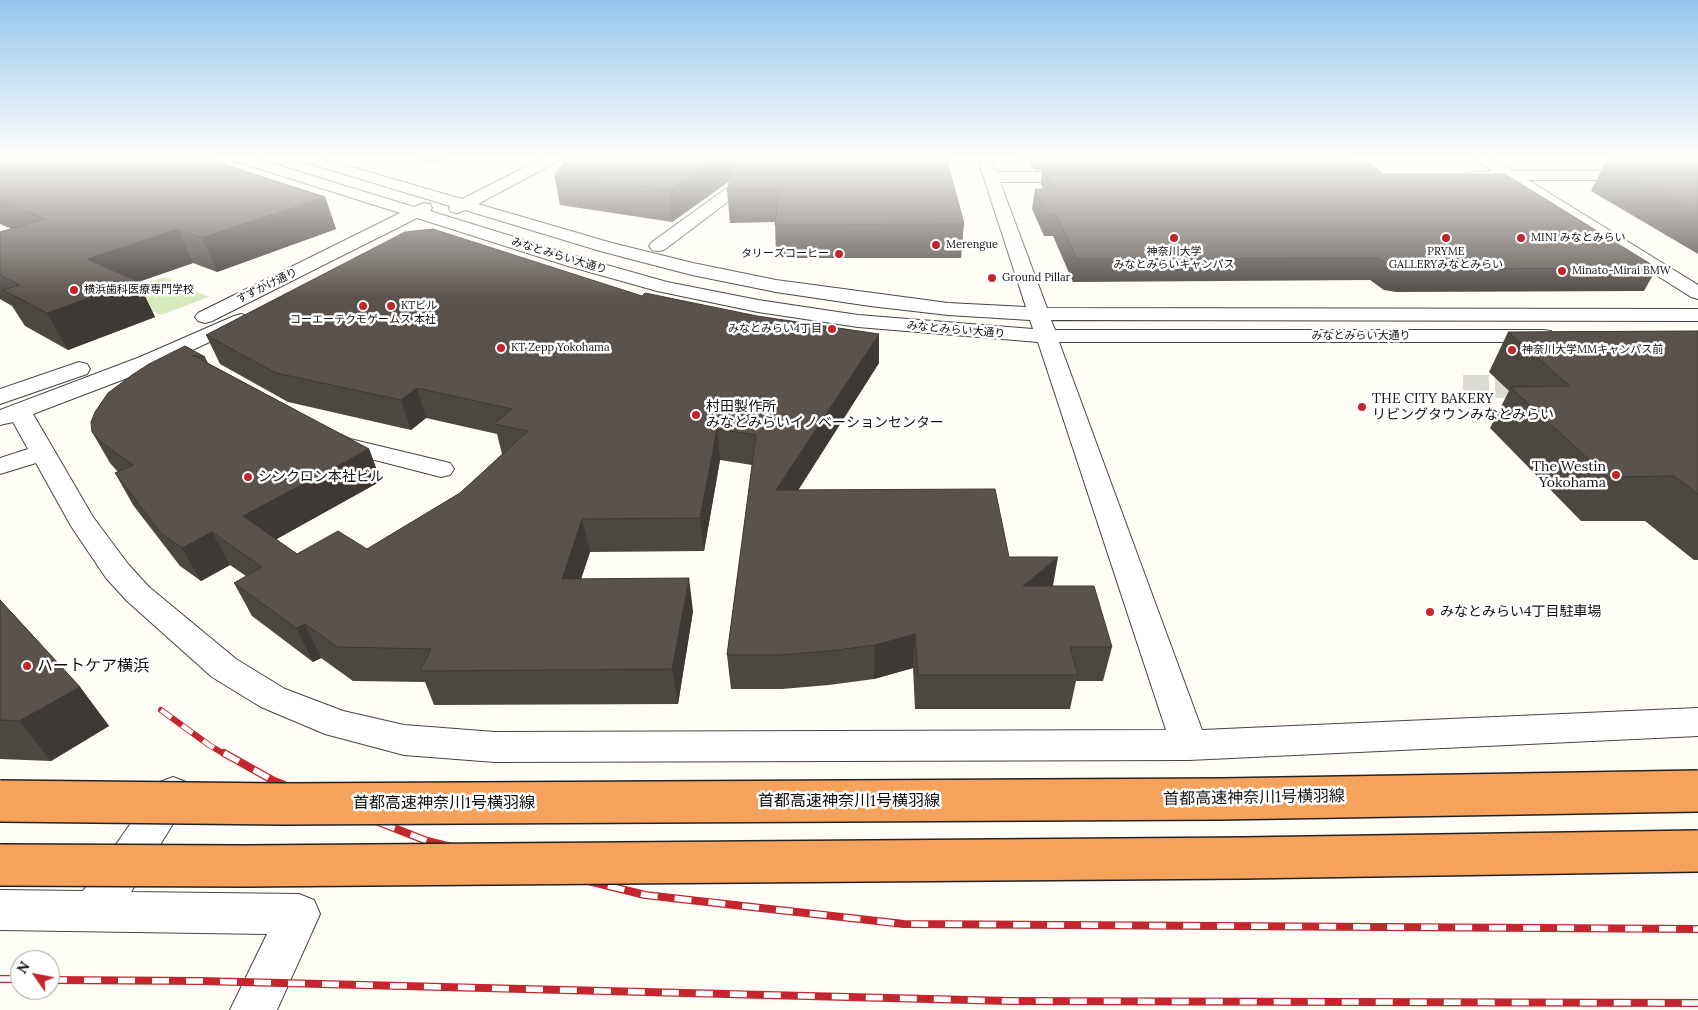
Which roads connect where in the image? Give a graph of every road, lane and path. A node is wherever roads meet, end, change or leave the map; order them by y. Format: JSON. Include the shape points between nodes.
{"nodes":[{"id":1,"x":390,"y":204,"type":"edge"},
{"id":2,"x":431,"y":204,"type":"edge"},
{"id":3,"x":464,"y":204,"type":"joint"},
{"id":4,"x":715,"y":204,"type":"edge"},
{"id":5,"x":1000,"y":204,"type":"edge"},
{"id":6,"x":1555,"y":204,"type":"edge"},
{"id":7,"x":1584,"y":204,"type":"edge"},
{"id":8,"x":415,"y":212,"type":"junction"},
{"id":9,"x":436,"y":219,"type":"junction"},
{"id":10,"x":1623,"y":228,"type":"dead end"},
{"id":11,"x":658,"y":246,"type":"dead end"},
{"id":12,"x":1698,"y":293,"type":"edge"},
{"id":13,"x":1698,"y":314,"type":"edge"},
{"id":14,"x":1042,"y":325,"type":"junction"},
{"id":15,"x":1560,"y":336,"type":"edge"},
{"id":16,"x":175,"y":350,"type":"junction"},
{"id":17,"x":201,"y":365,"type":"edge"},
{"id":18,"x":0,"y":397,"type":"edge"},
{"id":19,"x":24,"y":429,"type":"edge"},
{"id":20,"x":317,"y":430,"type":"edge"},
{"id":21,"x":0,"y":466,"type":"edge"},
{"id":22,"x":441,"y":469,"type":"dead end"},
{"id":23,"x":1698,"y":722,"type":"edge"},
{"id":24,"x":1189,"y":745,"type":"junction"},
{"id":25,"x":0,"y":784,"type":"edge"},
{"id":26,"x":1698,"y":791,"type":"edge"},
{"id":27,"x":0,"y":801,"type":"edge"},
{"id":28,"x":1698,"y":851,"type":"edge"},
{"id":29,"x":0,"y":865,"type":"edge"},
{"id":30,"x":0,"y":910,"type":"edge"},
{"id":31,"x":94,"y":910,"type":"junction"},
{"id":32,"x":253,"y":1010,"type":"edge"}],
"edges":[{"from":1,"to":8,"type":"street","name":"みなとみらい大通り"},
{"from":2,"to":8,"type":"street","name":"すずかけ通り"},
{"from":3,"to":9,"type":"street","name":"すずかけ通り"},
{"from":3,"to":14,"type":"street","name":"みなとみらい大通り","via":[[692,270],[776,286]]},
{"from":4,"to":11,"type":"street"},
{"from":5,"to":14,"type":"street"},
{"from":6,"to":12,"type":"street"},
{"from":7,"to":10,"type":"street"},
{"from":8,"to":9,"type":"street","name":"みなとみらい大通り"},
{"from":8,"to":18,"type":"street","name":"すずかけ通り","via":[[197,320],[128,350]]},
{"from":9,"to":14,"type":"street","name":"みなとみらい大通り","via":[[664,287],[758,306],[875,323],[1001,334]]},
{"from":9,"to":16,"type":"street","name":"すずかけ通り","via":[[274,304]]},
{"from":13,"to":14,"type":"street","name":"みなとみらい大通り"},
{"from":14,"to":15,"type":"street","name":"みなとみらい大通り"},
{"from":14,"to":24,"type":"street"},
{"from":16,"to":17,"type":"street"},
{"from":16,"to":19,"type":"street","name":"すずかけ通り","via":[[91,384],[52,410],[36,428]]},
{"from":19,"to":21,"type":"street"},
{"from":19,"to":24,"type":"street","via":[[117,571],[151,606],[224,668],[273,698],[338,724],[404,740],[496,747]]},
{"from":20,"to":22,"type":"street","via":[[341,444]]},
{"from":23,"to":24,"type":"street"},
{"from":25,"to":31,"type":"street","via":[[175,790]]},
{"from":26,"to":27,"type":"highway","name":"首都高速神奈川1号横羽線","bridge":true,"via":[[1011,800],[282,804]]},
{"from":28,"to":29,"type":"highway","bridge":true,"via":[[1233,858]]},
{"from":30,"to":31,"type":"street"},
{"from":31,"to":32,"type":"street","via":[[299,914]]}]}
